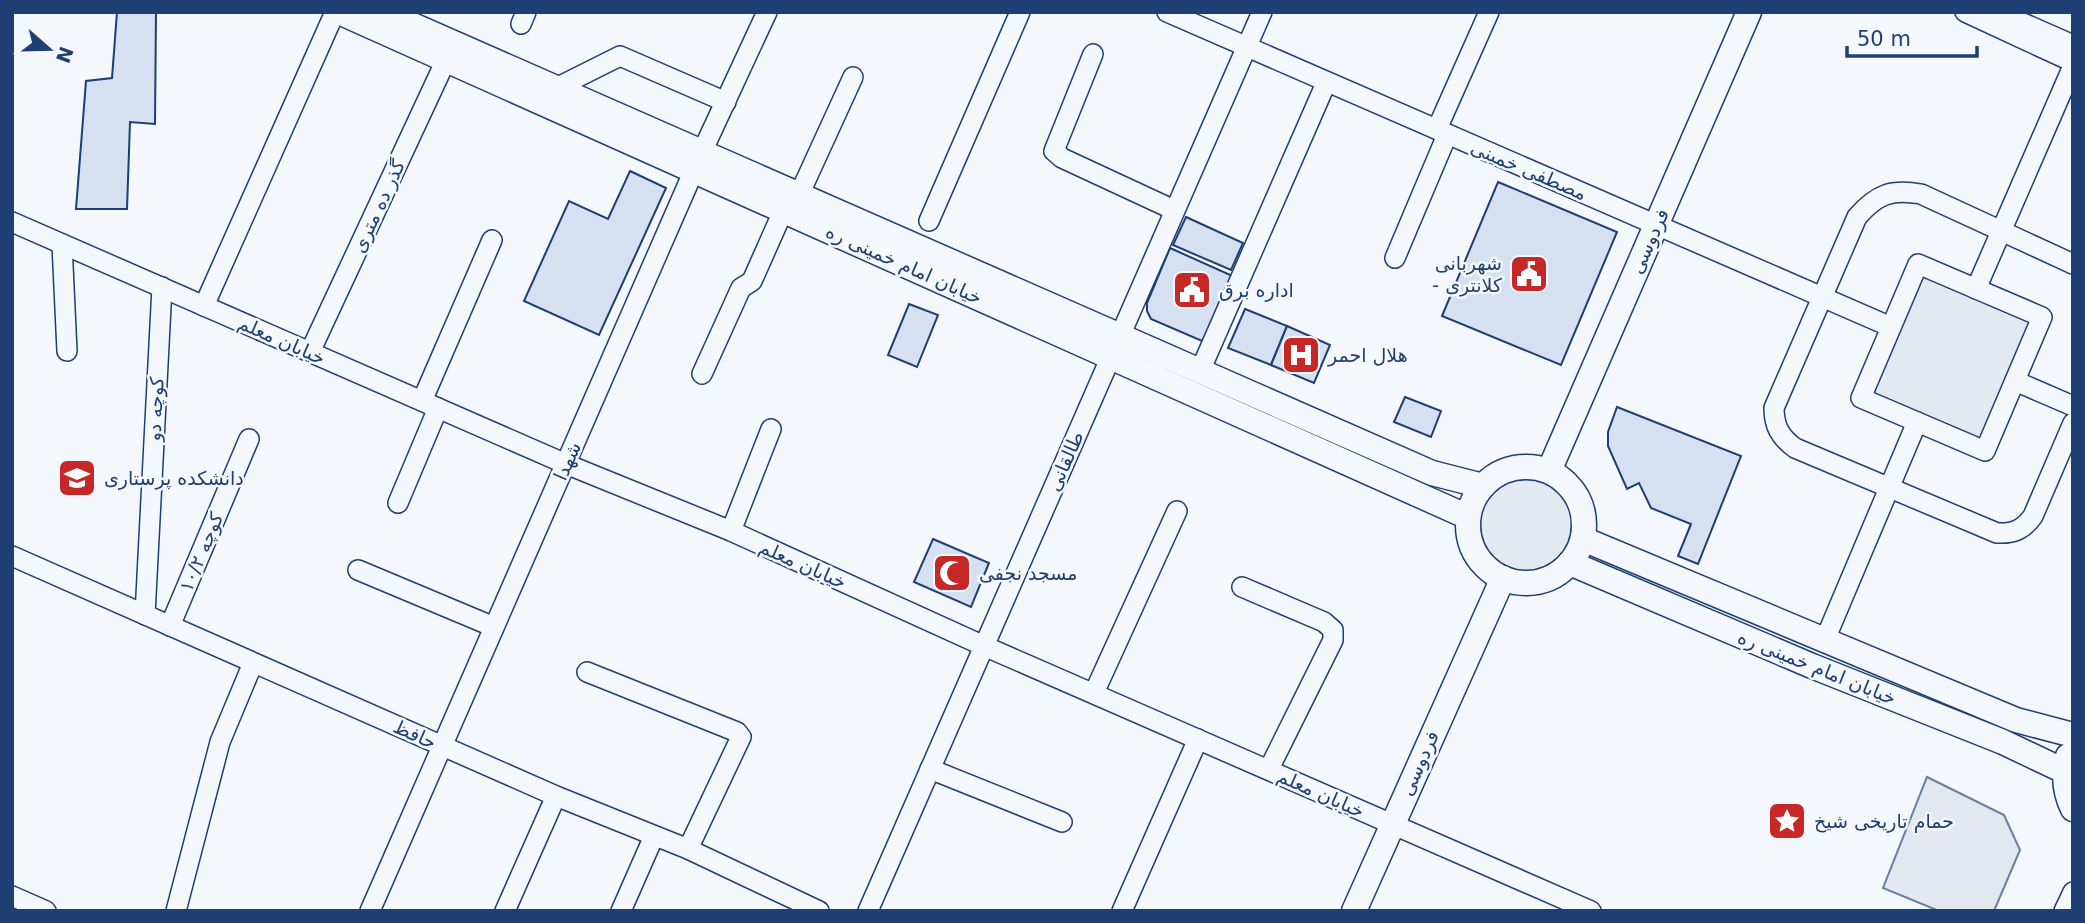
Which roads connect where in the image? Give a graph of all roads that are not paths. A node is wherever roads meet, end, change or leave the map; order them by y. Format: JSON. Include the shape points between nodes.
{"nodes":[{"id":1,"x":337,"y":12,"type":"edge"},
{"id":2,"x":383,"y":12,"type":"edge"},
{"id":3,"x":767,"y":12,"type":"edge"},
{"id":4,"x":1020,"y":12,"type":"edge"},
{"id":5,"x":1167,"y":12,"type":"edge"},
{"id":6,"x":1262,"y":12,"type":"edge"},
{"id":7,"x":1489,"y":12,"type":"edge"},
{"id":8,"x":1749,"y":12,"type":"edge"},
{"id":9,"x":1965,"y":12,"type":"edge"},
{"id":10,"x":1998,"y":12,"type":"edge"},
{"id":11,"x":2073,"y":45,"type":"edge"},
{"id":12,"x":1247,"y":47,"type":"junction"},
{"id":13,"x":1093,"y":54,"type":"dead end"},
{"id":14,"x":446,"y":60,"type":"junction"},
{"id":15,"x":2073,"y":64,"type":"edge"},
{"id":16,"x":853,"y":77,"type":"dead end"},
{"id":17,"x":1326,"y":83,"type":"junction"},
{"id":18,"x":556,"y":88,"type":"junction"},
{"id":19,"x":726,"y":102,"type":"junction"},
{"id":20,"x":1442,"y":132,"type":"junction"},
{"id":21,"x":698,"y":162,"type":"junction"},
{"id":22,"x":791,"y":202,"type":"junction"},
{"id":23,"x":1174,"y":210,"type":"junction"},
{"id":24,"x":929,"y":221,"type":"dead end"},
{"id":25,"x":12,"y":222,"type":"edge"},
{"id":26,"x":1656,"y":225,"type":"junction"},
{"id":27,"x":2001,"y":231,"type":"junction"},
{"id":28,"x":492,"y":240,"type":"dead end"},
{"id":29,"x":62,"y":244,"type":"junction"},
{"id":30,"x":1395,"y":258,"type":"dead end"},
{"id":31,"x":2073,"y":264,"type":"edge"},
{"id":32,"x":162,"y":287,"type":"junction"},
{"id":33,"x":1976,"y":289,"type":"junction"},
{"id":34,"x":1822,"y":297,"type":"junction"},
{"id":35,"x":204,"y":306,"type":"junction"},
{"id":36,"x":1891,"y":327,"type":"junction"},
{"id":37,"x":1115,"y":347,"type":"junction"},
{"id":38,"x":67,"y":351,"type":"dead end"},
{"id":39,"x":310,"y":352,"type":"junction"},
{"id":40,"x":1200,"y":371,"type":"junction"},
{"id":41,"x":702,"y":374,"type":"dead end"},
{"id":42,"x":2015,"y":381,"type":"junction"},
{"id":43,"x":430,"y":404,"type":"junction"},
{"id":44,"x":2073,"y":406,"type":"edge"},
{"id":45,"x":1917,"y":422,"type":"junction"},
{"id":46,"x":2073,"y":423,"type":"edge"},
{"id":47,"x":771,"y":429,"type":"dead end"},
{"id":48,"x":249,"y":439,"type":"dead end"},
{"id":49,"x":566,"y":464,"type":"junction"},
{"id":50,"x":1549,"y":471,"type":"junction"},
{"id":51,"x":1483,"y":486,"type":"junction"},
{"id":52,"x":1889,"y":487,"type":"junction"},
{"id":53,"x":398,"y":503,"type":"dead end"},
{"id":54,"x":1177,"y":511,"type":"dead end"},
{"id":55,"x":1468,"y":517,"type":"junction"},
{"id":56,"x":731,"y":531,"type":"junction"},
{"id":57,"x":1583,"y":539,"type":"junction"},
{"id":58,"x":12,"y":556,"type":"edge"},
{"id":59,"x":1570,"y":563,"type":"junction"},
{"id":60,"x":358,"y":569,"type":"dead end"},
{"id":61,"x":1503,"y":578,"type":"junction"},
{"id":62,"x":1242,"y":587,"type":"dead end"},
{"id":63,"x":145,"y":615,"type":"junction"},
{"id":64,"x":170,"y":626,"type":"junction"},
{"id":65,"x":494,"y":627,"type":"junction"},
{"id":66,"x":1824,"y":642,"type":"junction"},
{"id":67,"x":984,"y":646,"type":"junction"},
{"id":68,"x":253,"y":663,"type":"junction"},
{"id":69,"x":587,"y":672,"type":"dead end"},
{"id":70,"x":1094,"y":693,"type":"junction"},
{"id":71,"x":2073,"y":735,"type":"edge"},
{"id":72,"x":1198,"y":739,"type":"junction"},
{"id":73,"x":442,"y":746,"type":"junction"},
{"id":74,"x":2073,"y":746,"type":"edge"},
{"id":75,"x":930,"y":769,"type":"junction"},
{"id":76,"x":1269,"y":769,"type":"junction"},
{"id":77,"x":2064,"y":771,"type":"junction"},
{"id":78,"x":555,"y":796,"type":"junction"},
{"id":79,"x":2073,"y":809,"type":"edge"},
{"id":80,"x":1062,"y":822,"type":"dead end"},
{"id":81,"x":1391,"y":824,"type":"junction"},
{"id":82,"x":654,"y":836,"type":"junction"},
{"id":83,"x":688,"y":849,"type":"junction"},
{"id":84,"x":2073,"y":892,"type":"edge"},
{"id":85,"x":12,"y":896,"type":"edge"},
{"id":86,"x":46,"y":911,"type":"edge"},
{"id":87,"x":176,"y":911,"type":"edge"},
{"id":88,"x":370,"y":911,"type":"edge"},
{"id":89,"x":505,"y":911,"type":"edge"},
{"id":90,"x":621,"y":911,"type":"edge"},
{"id":91,"x":819,"y":911,"type":"edge"},
{"id":92,"x":869,"y":911,"type":"edge"},
{"id":93,"x":1122,"y":911,"type":"edge"},
{"id":94,"x":1354,"y":911,"type":"edge"},
{"id":95,"x":1591,"y":911,"type":"edge"},
{"id":96,"x":2064,"y":911,"type":"edge"}],
"edges":[{"from":1,"to":14,"type":"main road","name":"خیابان امام خمینی ره"},
{"from":1,"to":35,"type":"street"},
{"from":2,"to":18,"type":"main road","name":"خیابان امام خمینی ره"},
{"from":3,"to":19,"type":"street","name":"شهدا"},
{"from":4,"to":24,"type":"street"},
{"from":5,"to":12,"type":"street","name":"مصطفی خمینی"},
{"from":6,"to":12,"type":"street","name":"طالقانی"},
{"from":7,"to":20,"type":"street"},
{"from":8,"to":26,"type":"main road","name":"فردوسی"},
{"from":9,"to":15,"type":"street"},
{"from":10,"to":11,"type":"street"},
{"from":12,"to":17,"type":"street","name":"مصطفی خمینی"},
{"from":12,"to":23,"type":"street","name":"طالقانی"},
{"from":13,"to":23,"type":"street","via":[[1054,151]]},
{"from":14,"to":21,"type":"main road","name":"خیابان امام خمینی ره"},
{"from":14,"to":39,"type":"street","name":"گذر ده متری"},
{"from":15,"to":27,"type":"street"},
{"from":16,"to":22,"type":"street"},
{"from":17,"to":20,"type":"street","name":"مصطفی خمینی"},
{"from":17,"to":40,"type":"street"},
{"from":18,"to":19,"type":"street","via":[[620,56]]},
{"from":18,"to":21,"type":"main road","name":"خیابان امام خمینی ره"},
{"from":19,"to":21,"type":"street","name":"شهدا"},
{"from":20,"to":26,"type":"street","name":"مصطفی خمینی"},
{"from":20,"to":30,"type":"street"},
{"from":21,"to":22,"type":"main road","name":"خیابان امام خمینی ره"},
{"from":21,"to":49,"type":"street","name":"شهدا"},
{"from":22,"to":37,"type":"main road","name":"خیابان امام خمینی ره"},
{"from":22,"to":41,"type":"street","via":[[752,281],[741,288]]},
{"from":23,"to":37,"type":"street","name":"طالقانی"},
{"from":25,"to":29,"type":"street","name":"خیابان معلم"},
{"from":26,"to":34,"type":"street","name":"مصطفی خمینی"},
{"from":26,"to":50,"type":"main road","name":"فردوسی"},
{"from":27,"to":31,"type":"street"},
{"from":27,"to":33,"type":"street"},
{"from":27,"to":34,"type":"street","via":[[1921,194],[1885,194],[1857,217]]},
{"from":28,"to":43,"type":"street"},
{"from":29,"to":32,"type":"street","name":"خیابان معلم"},
{"from":29,"to":38,"type":"street"},
{"from":32,"to":35,"type":"street","name":"خیابان معلم"},
{"from":32,"to":63,"type":"street","name":"کوچه دو"},
{"from":33,"to":36,"type":"street","via":[[1918,264]]},
{"from":33,"to":42,"type":"street","via":[[2042,317]]},
{"from":34,"to":36,"type":"street","name":"مصطفی خمینی"},
{"from":34,"to":52,"type":"street","via":[[1778,396],[1774,420],[1785,441],[1795,448]]},
{"from":35,"to":39,"type":"street","name":"خیابان معلم"},
{"from":36,"to":45,"type":"street","via":[[1861,398]]},
{"from":37,"to":40,"type":"main road","name":"خیابان امام خمینی ره"},
{"from":37,"to":55,"type":"main road","name":"خیابان امام خمینی ره"},
{"from":37,"to":67,"type":"street","name":"طالقانی"},
{"from":39,"to":43,"type":"street","name":"خیابان معلم"},
{"from":40,"to":51,"type":"main road","name":"خیابان امام خمینی ره","via":[[1432,473]]},
{"from":42,"to":44,"type":"street"},
{"from":42,"to":45,"type":"street","via":[[1984,451]]},
{"from":43,"to":49,"type":"street","name":"خیابان معلم"},
{"from":43,"to":53,"type":"street"},
{"from":45,"to":52,"type":"street"},
{"from":46,"to":52,"type":"street","via":[[2033,516],[2018,531],[1997,533]]},
{"from":47,"to":56,"type":"street"},
{"from":48,"to":64,"type":"street","name":"کوچه ۱۰/۲"},
{"from":49,"to":56,"type":"street","name":"خیابان معلم"},
{"from":49,"to":65,"type":"street","name":"شهدا"},
{"from":50,"to":51,"type":"main road","via":[[1514,467]]},
{"from":50,"to":57,"type":"main road","via":[[1575,492],[1585,523]]},
{"from":51,"to":55,"type":"main road"},
{"from":52,"to":66,"type":"street"},
{"from":54,"to":70,"type":"street"},
{"from":55,"to":61,"type":"main road","via":[[1479,559]]},
{"from":56,"to":67,"type":"street","name":"خیابان معلم"},
{"from":57,"to":59,"type":"main road"},
{"from":57,"to":66,"type":"main road","name":"خیابان امام خمینی ره"},
{"from":58,"to":63,"type":"street","name":"حافظ"},
{"from":59,"to":61,"type":"main road","via":[[1539,582]]},
{"from":59,"to":77,"type":"main road","name":"خیابان امام خمینی ره"},
{"from":60,"to":65,"type":"street"},
{"from":61,"to":81,"type":"main road","name":"فردوسی"},
{"from":62,"to":76,"type":"street","via":[[1333,630],[1333,639]]},
{"from":63,"to":64,"type":"street","name":"حافظ"},
{"from":64,"to":68,"type":"street","name":"حافظ"},
{"from":65,"to":73,"type":"street","name":"شهدا"},
{"from":66,"to":71,"type":"main road","name":"خیابان امام خمینی ره","via":[[2015,720]]},
{"from":67,"to":70,"type":"street","name":"خیابان معلم"},
{"from":67,"to":75,"type":"street","name":"طالقانی"},
{"from":68,"to":73,"type":"street","name":"حافظ"},
{"from":68,"to":87,"type":"street","via":[[220,742]]},
{"from":69,"to":83,"type":"street","via":[[741,737]]},
{"from":70,"to":72,"type":"street","name":"خیابان معلم"},
{"from":72,"to":76,"type":"street","name":"خیابان معلم"},
{"from":72,"to":93,"type":"street"},
{"from":73,"to":78,"type":"street","name":"حافظ"},
{"from":73,"to":88,"type":"street","name":"شهدا"},
{"from":74,"to":77,"type":"main road"},
{"from":75,"to":80,"type":"street"},
{"from":75,"to":92,"type":"street","name":"طالقانی"},
{"from":76,"to":81,"type":"street","name":"خیابان معلم"},
{"from":77,"to":79,"type":"main road"},
{"from":78,"to":82,"type":"street","name":"حافظ"},
{"from":78,"to":89,"type":"street"},
{"from":81,"to":94,"type":"main road","name":"فردوسی"},
{"from":81,"to":95,"type":"street","name":"خیابان معلم"},
{"from":82,"to":83,"type":"street","name":"حافظ"},
{"from":82,"to":90,"type":"street"},
{"from":83,"to":91,"type":"street","name":"حافظ"},
{"from":84,"to":96,"type":"street"},
{"from":85,"to":86,"type":"street"}]}
